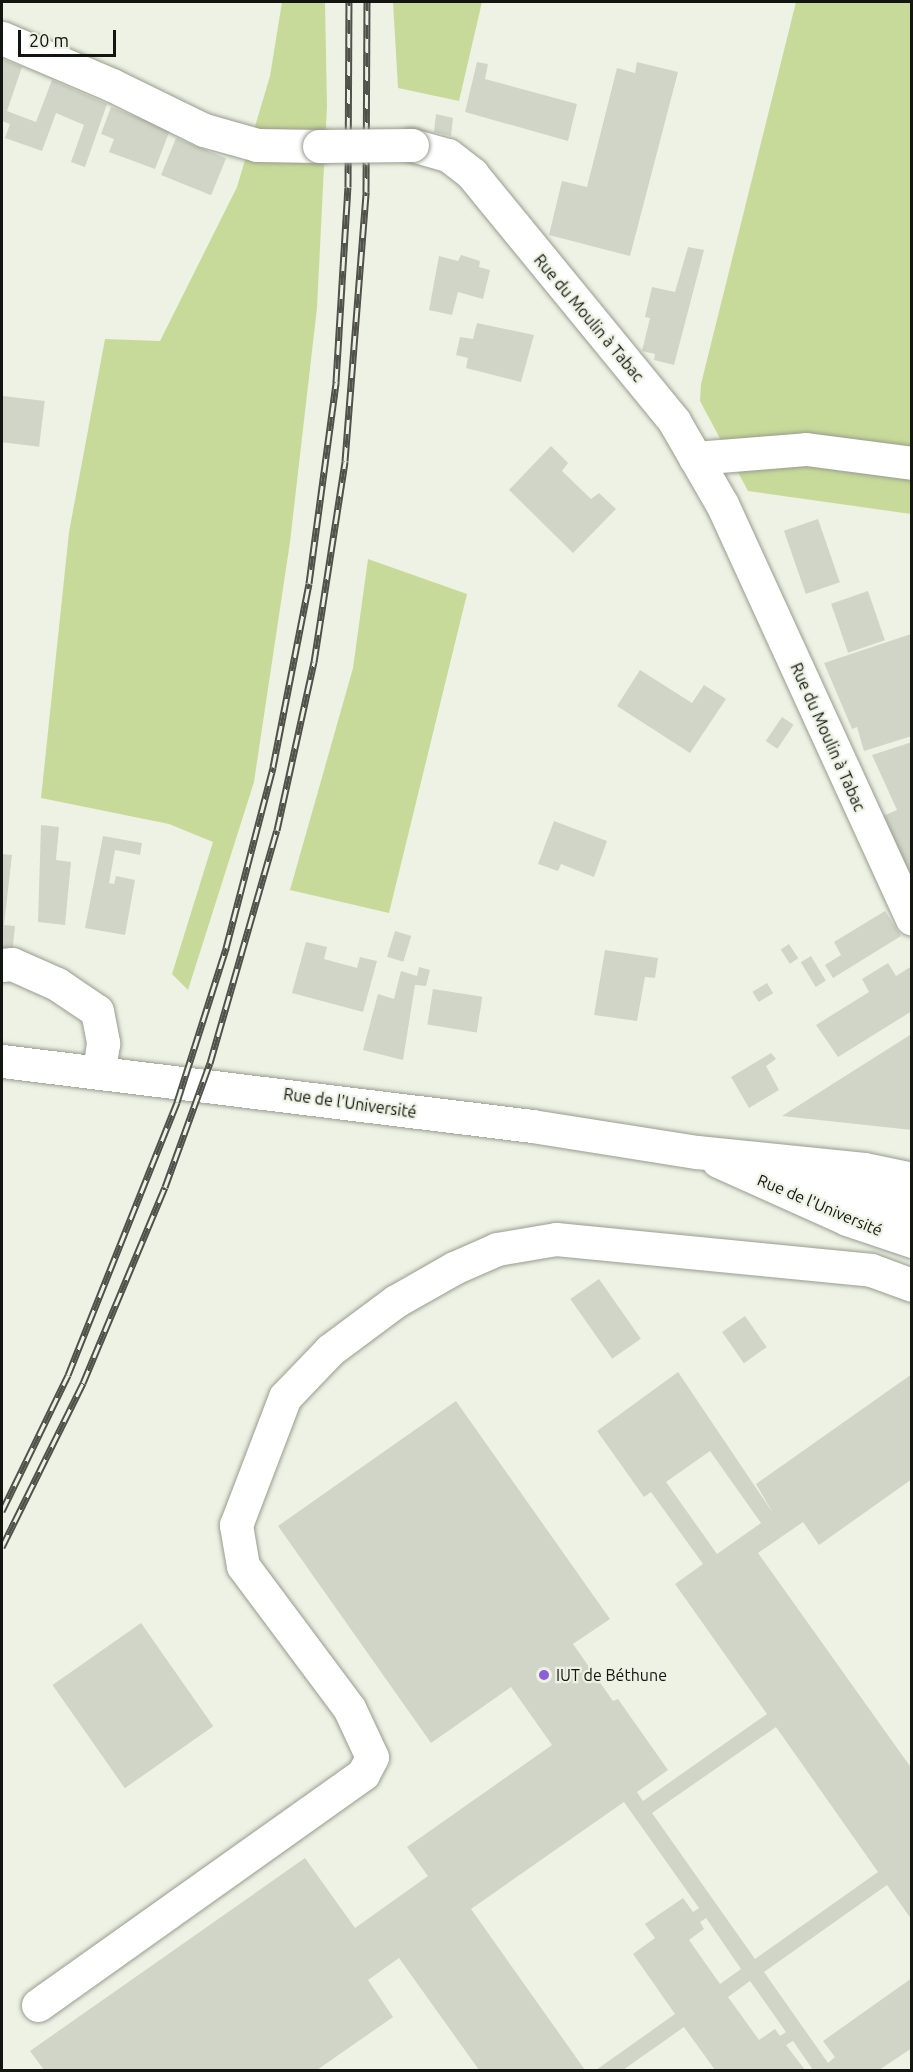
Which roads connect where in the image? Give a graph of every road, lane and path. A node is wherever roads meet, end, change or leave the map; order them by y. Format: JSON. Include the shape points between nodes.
{"nodes":[{"id":1,"x":2,"y":38,"type":"edge"},
{"id":2,"x":696,"y":458,"type":"junction"},
{"id":3,"x":912,"y":463,"type":"edge"},
{"id":4,"x":912,"y":920,"type":"edge"},
{"id":5,"x":2,"y":965,"type":"edge"},
{"id":6,"x":2,"y":1061,"type":"edge"},
{"id":7,"x":99,"y":1071,"type":"junction"},
{"id":8,"x":697,"y":1152,"type":"junction"},
{"id":9,"x":912,"y":1179,"type":"edge"},
{"id":10,"x":912,"y":1212,"type":"edge"},
{"id":11,"x":912,"y":1241,"type":"edge"},
{"id":12,"x":912,"y":1285,"type":"edge"},
{"id":13,"x":38,"y":2005,"type":"dead end"}],
"edges":[{"from":1,"to":2,"type":"street","name":"Rue du Moulin à Tabac","bridge":true,"via":[[204,130],[257,145],[412,146],[448,154],[472,174],[645,384]]},
{"from":2,"to":3,"type":"street","via":[[806,449]]},
{"from":2,"to":4,"type":"street","name":"Rue du Moulin à Tabac","via":[[722,504]]},
{"from":5,"to":7,"type":"street","via":[[12,964],[57,984],[97,1011],[103,1043]]},
{"from":6,"to":7,"type":"street","name":"Rue de l'Université"},
{"from":7,"to":8,"type":"street","name":"Rue de l'Université","via":[[532,1126]]},
{"from":8,"to":9,"type":"street","name":"Rue de l'Université","via":[[864,1169]]},
{"from":8,"to":10,"type":"street","via":[[849,1191]]},
{"from":8,"to":11,"type":"street","name":"Rue de l'Université","via":[[847,1219]]},
{"from":12,"to":13,"type":"street","via":[[871,1270],[556,1239],[496,1249],[454,1268],[396,1301],[330,1350],[285,1397],[236,1525],[243,1566],[349,1708],[372,1757],[363,1774]]}]}
